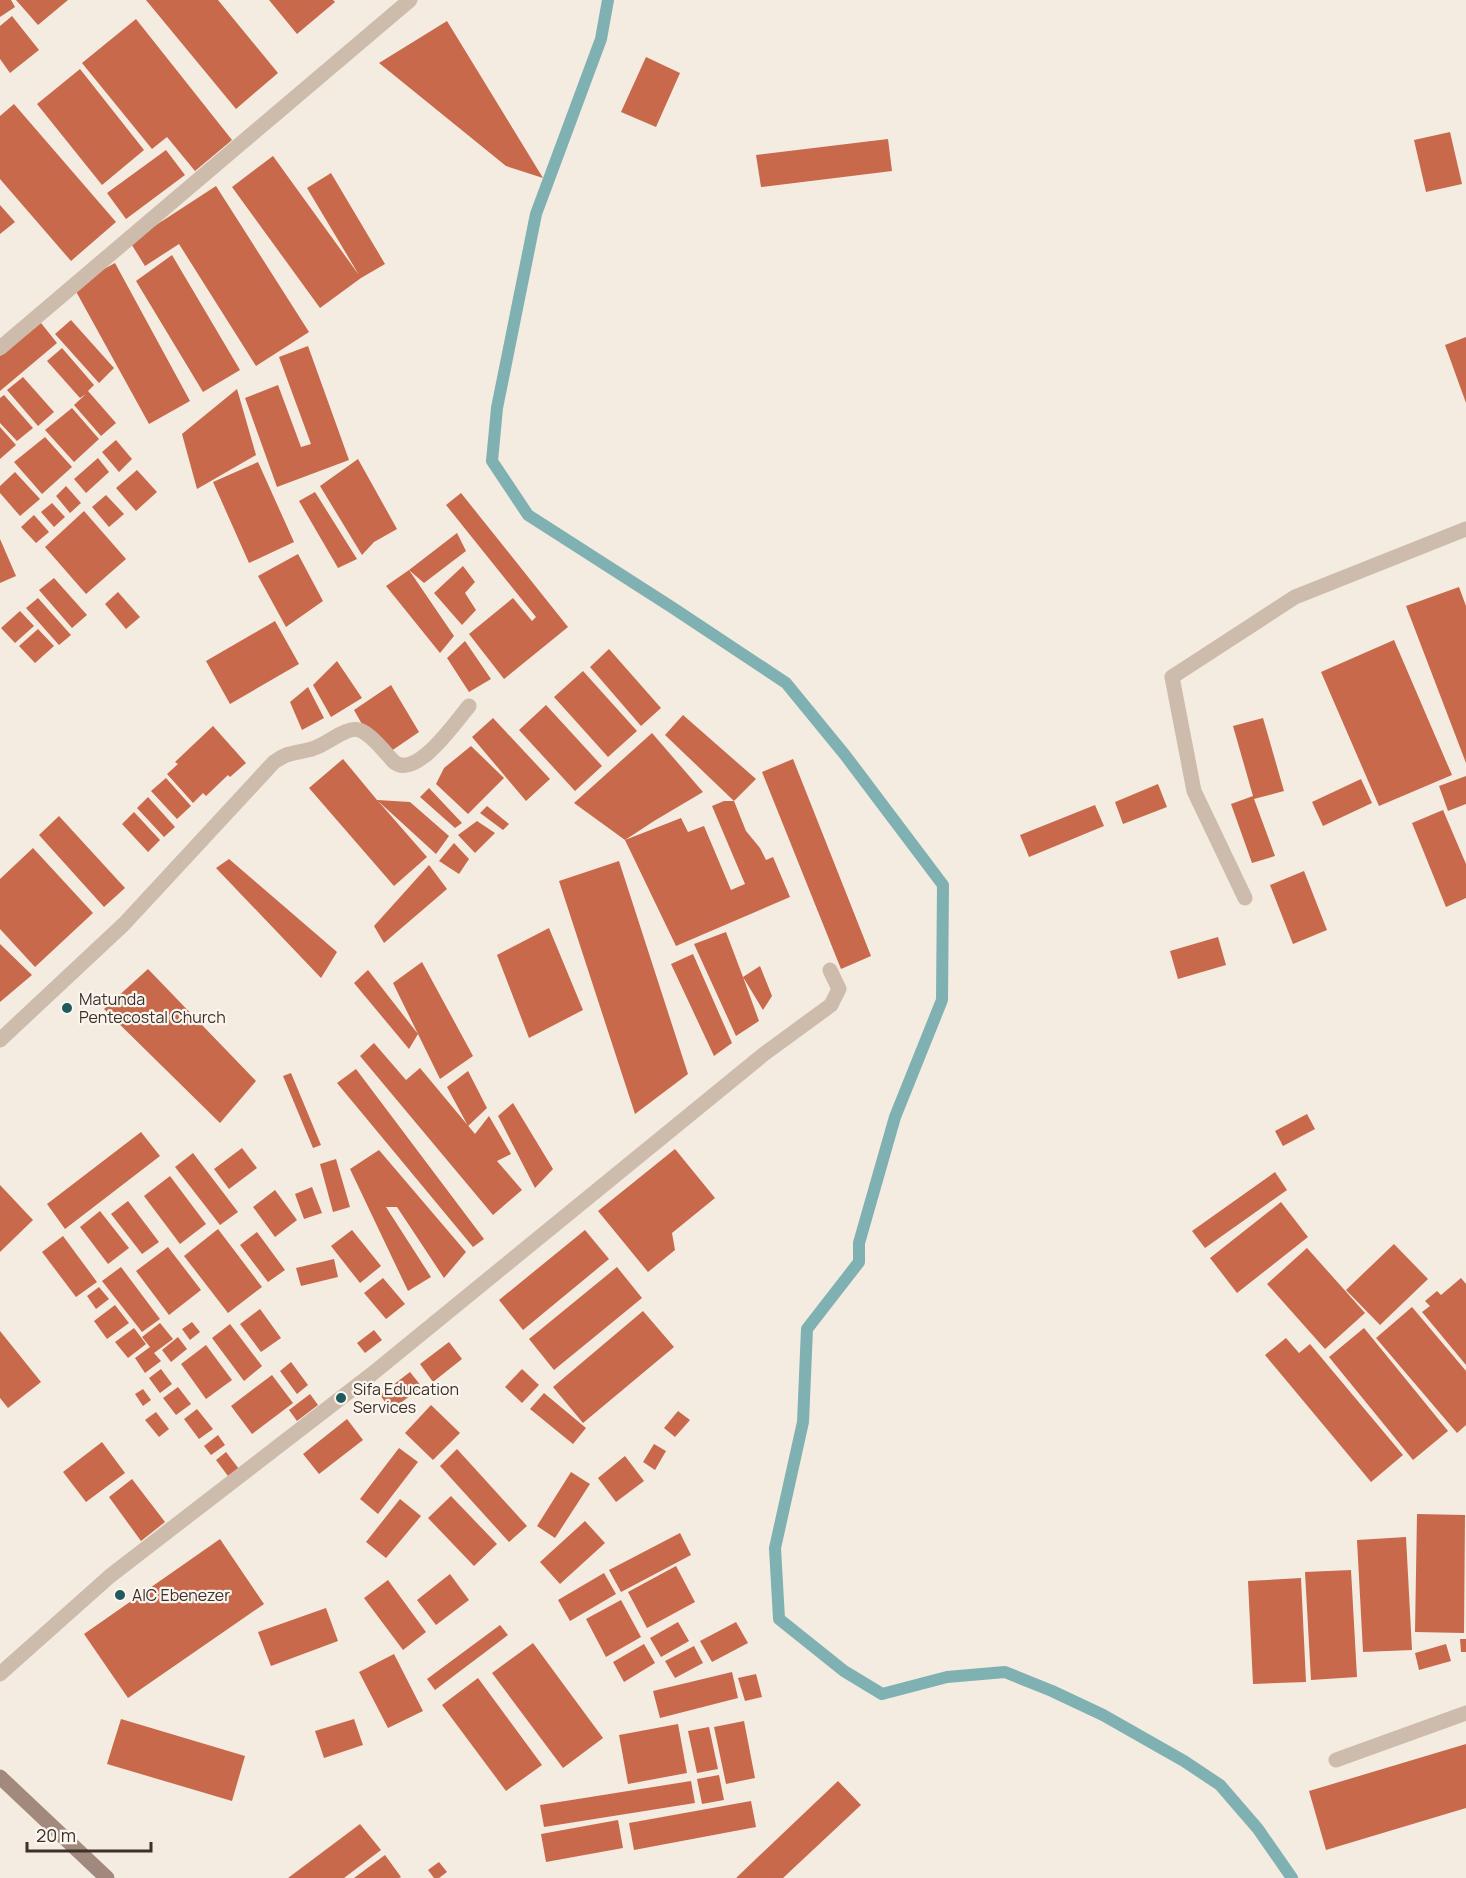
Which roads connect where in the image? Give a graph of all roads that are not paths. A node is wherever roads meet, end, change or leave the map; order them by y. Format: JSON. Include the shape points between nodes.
{"nodes":[{"id":1,"x":410,"y":0,"type":"edge"},
{"id":2,"x":0,"y":348,"type":"edge"},
{"id":3,"x":1466,"y":529,"type":"edge"},
{"id":4,"x":468,"y":706,"type":"dead end"},
{"id":5,"x":1245,"y":898,"type":"dead end"},
{"id":6,"x":830,"y":970,"type":"dead end"},
{"id":7,"x":0,"y":1040,"type":"edge"},
{"id":8,"x":0,"y":1674,"type":"edge"},
{"id":9,"x":1466,"y":1713,"type":"edge"},
{"id":10,"x":1335,"y":1760,"type":"dead end"},
{"id":11,"x":0,"y":1777,"type":"edge"},
{"id":12,"x":107,"y":1878,"type":"edge"}],
"edges":[{"from":1,"to":2,"type":"street"},
{"from":3,"to":5,"type":"street","via":[[1295,597],[1172,677],[1194,791]]},
{"from":4,"to":7,"type":"street","via":[[424,758],[412,765],[397,764],[357,729],[274,762],[124,924]]},
{"from":6,"to":8,"type":"street","via":[[840,989],[831,1005],[754,1062],[372,1374],[110,1576]]},
{"from":9,"to":10,"type":"street"},
{"from":11,"to":12,"type":"street"}]}
